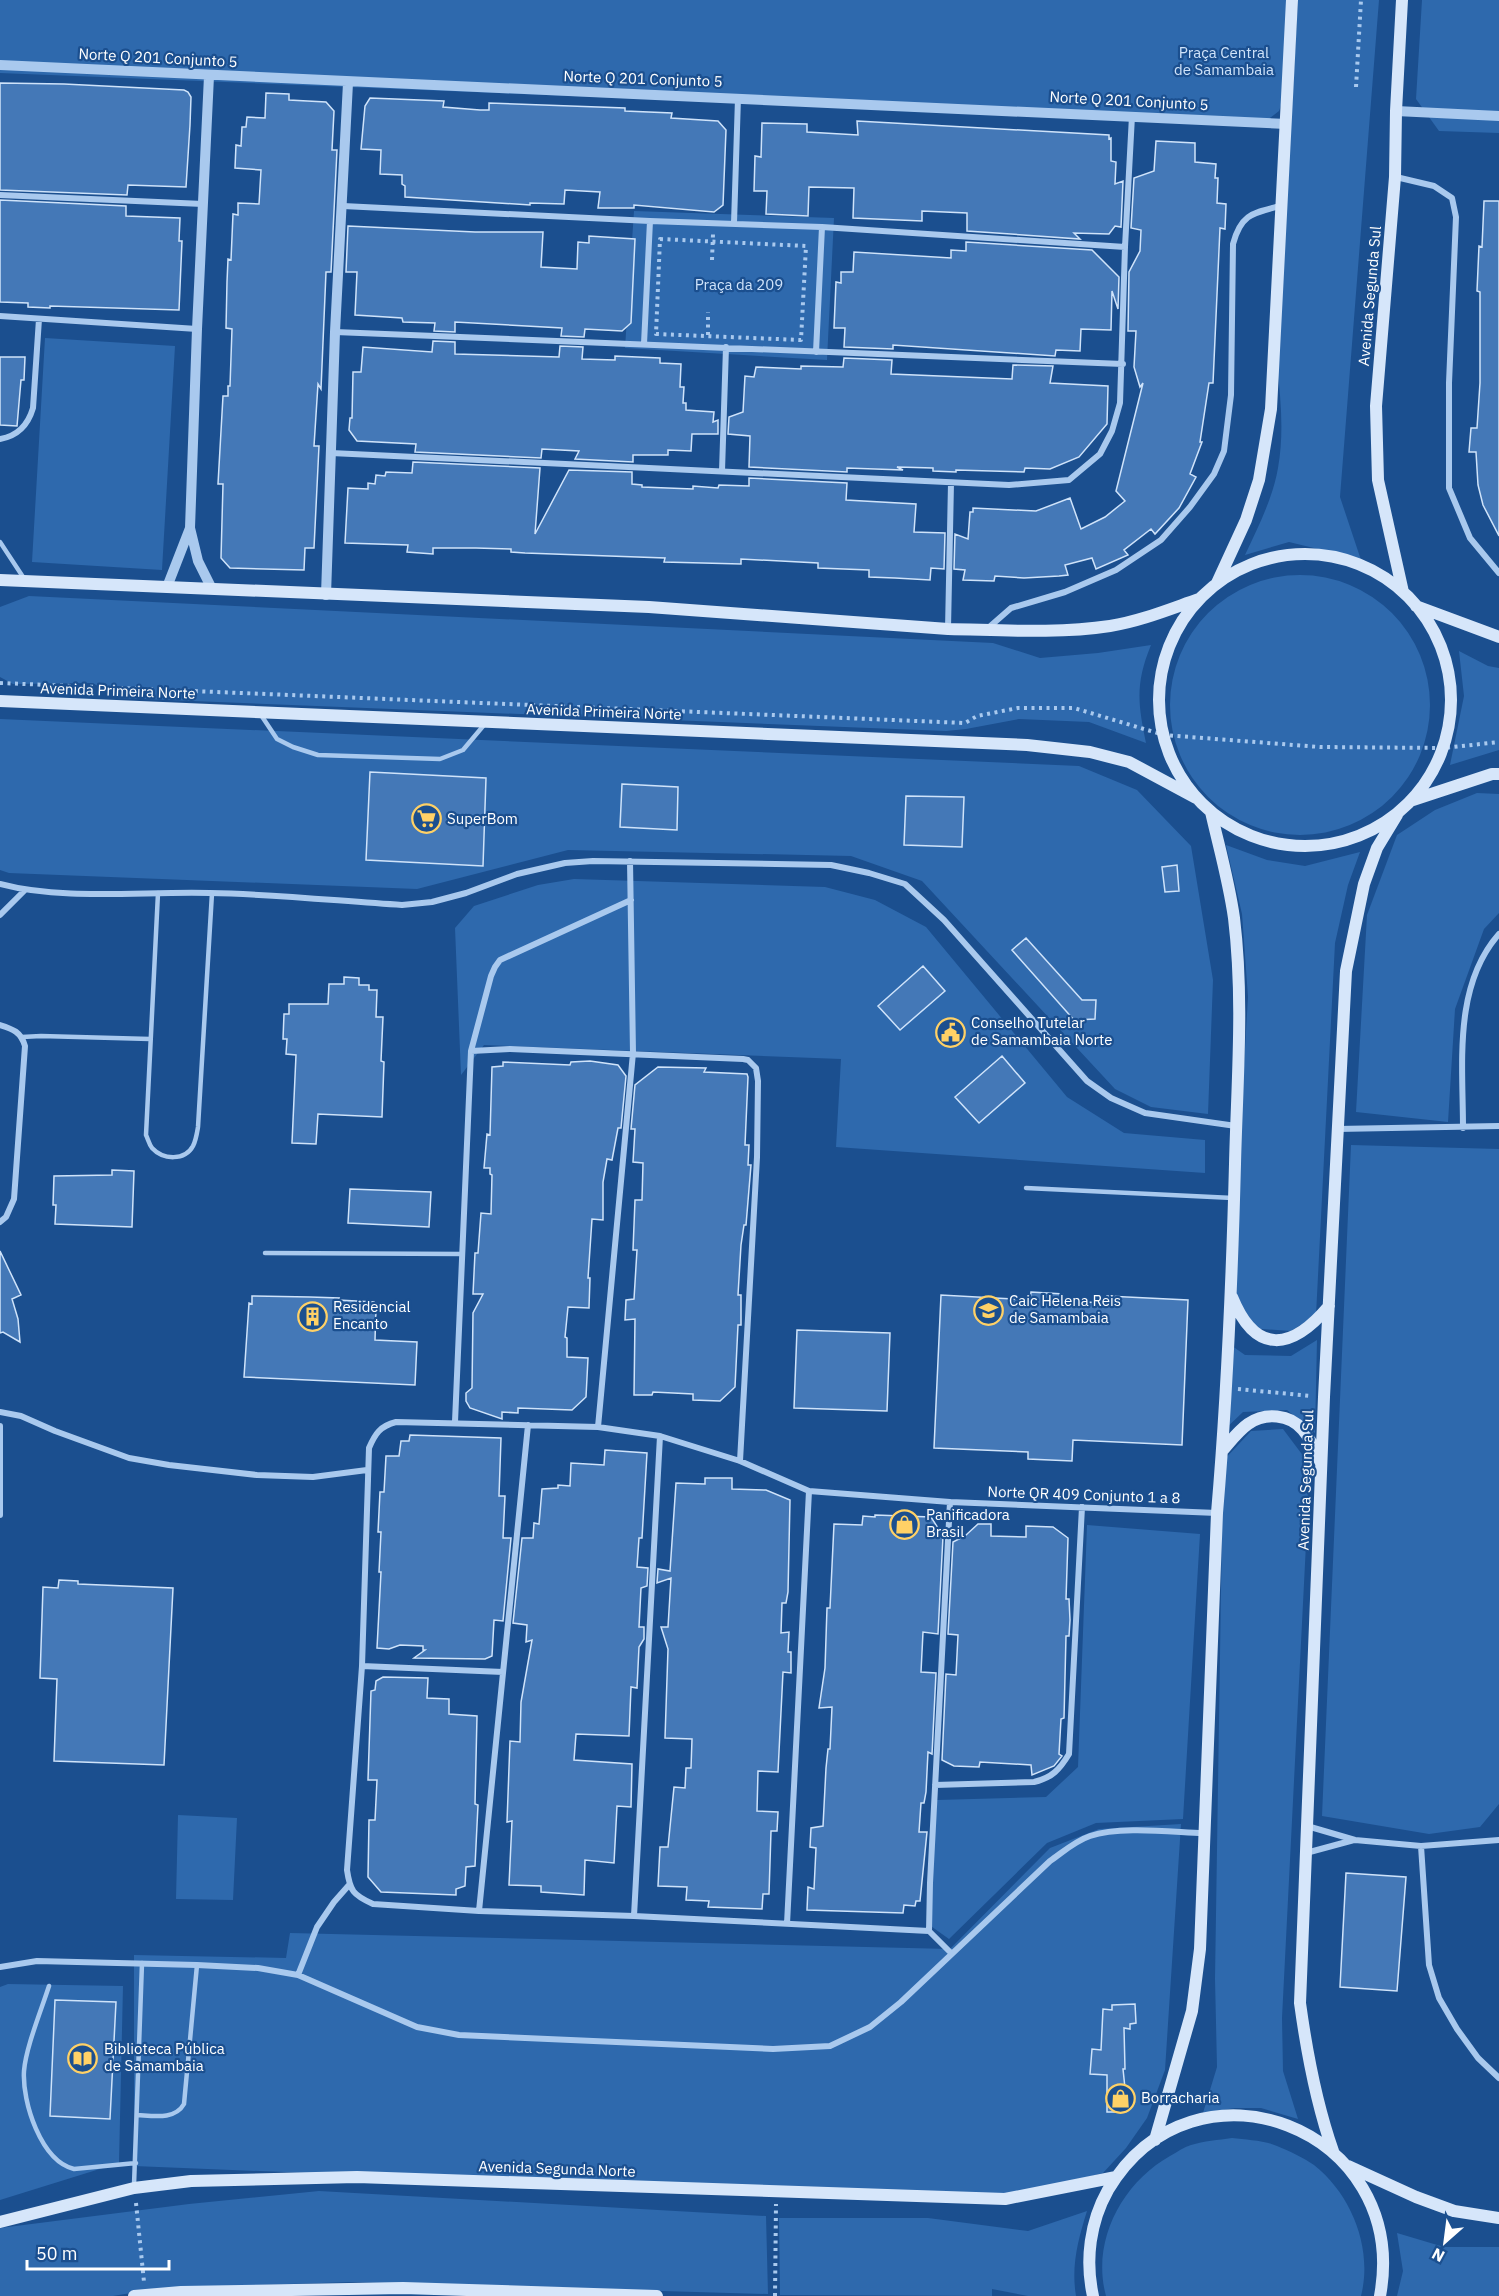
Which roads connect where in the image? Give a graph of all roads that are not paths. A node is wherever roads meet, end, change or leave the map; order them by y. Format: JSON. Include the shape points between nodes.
{"nodes":[{"id":1,"x":1292,"y":0,"type":"edge"},
{"id":2,"x":1402,"y":0,"type":"edge"},
{"id":3,"x":0,"y":65,"type":"edge"},
{"id":4,"x":209,"y":76,"type":"junction"},
{"id":5,"x":348,"y":83,"type":"junction"},
{"id":6,"x":738,"y":98,"type":"junction"},
{"id":7,"x":1396,"y":111,"type":"junction"},
{"id":8,"x":1132,"y":116,"type":"junction"},
{"id":9,"x":1499,"y":117,"type":"edge"},
{"id":10,"x":1286,"y":124,"type":"junction"},
{"id":11,"x":1395,"y":177,"type":"junction"},
{"id":12,"x":0,"y":195,"type":"edge"},
{"id":13,"x":204,"y":204,"type":"junction"},
{"id":14,"x":343,"y":206,"type":"junction"},
{"id":15,"x":1280,"y":206,"type":"junction"},
{"id":16,"x":650,"y":221,"type":"junction"},
{"id":17,"x":734,"y":223,"type":"junction"},
{"id":18,"x":822,"y":226,"type":"junction"},
{"id":19,"x":1125,"y":247,"type":"junction"},
{"id":20,"x":0,"y":316,"type":"edge"},
{"id":21,"x":39,"y":319,"type":"junction"},
{"id":22,"x":197,"y":329,"type":"junction"},
{"id":23,"x":335,"y":332,"type":"junction"},
{"id":24,"x":644,"y":344,"type":"junction"},
{"id":25,"x":726,"y":347,"type":"junction"},
{"id":26,"x":816,"y":352,"type":"junction"},
{"id":27,"x":1123,"y":364,"type":"junction"},
{"id":28,"x":0,"y":440,"type":"edge"},
{"id":29,"x":331,"y":453,"type":"junction"},
{"id":30,"x":723,"y":471,"type":"junction"},
{"id":31,"x":951,"y":483,"type":"junction"},
{"id":32,"x":190,"y":528,"type":"junction"},
{"id":33,"x":0,"y":542,"type":"edge"},
{"id":34,"x":1499,"y":573,"type":"edge"},
{"id":35,"x":0,"y":580,"type":"edge"},
{"id":36,"x":21,"y":580,"type":"junction"},
{"id":37,"x":1217,"y":583,"type":"junction"},
{"id":38,"x":167,"y":587,"type":"junction"},
{"id":39,"x":0,"y":588,"type":"edge"},
{"id":40,"x":212,"y":589,"type":"junction"},
{"id":41,"x":1403,"y":592,"type":"junction"},
{"id":42,"x":326,"y":595,"type":"junction"},
{"id":43,"x":1199,"y":599,"type":"junction"},
{"id":44,"x":1416,"y":606,"type":"junction"},
{"id":45,"x":948,"y":629,"type":"junction"},
{"id":46,"x":987,"y":630,"type":"junction"},
{"id":47,"x":1499,"y":637,"type":"edge"},
{"id":48,"x":0,"y":690,"type":"edge"},
{"id":49,"x":0,"y":701,"type":"edge"},
{"id":50,"x":16,"y":702,"type":"junction"},
{"id":51,"x":260,"y":712,"type":"junction"},
{"id":52,"x":487,"y":722,"type":"junction"},
{"id":53,"x":1499,"y":774,"type":"edge"},
{"id":54,"x":1196,"y":798,"type":"junction"},
{"id":55,"x":1413,"y":800,"type":"junction"},
{"id":56,"x":1211,"y":812,"type":"junction"},
{"id":57,"x":1397,"y":815,"type":"junction"},
{"id":58,"x":630,"y":861,"type":"junction"},
{"id":59,"x":0,"y":884,"type":"edge"},
{"id":60,"x":25,"y":890,"type":"junction"},
{"id":61,"x":158,"y":893,"type":"junction"},
{"id":62,"x":212,"y":893,"type":"junction"},
{"id":63,"x":631,"y":900,"type":"junction"},
{"id":64,"x":0,"y":915,"type":"edge"},
{"id":65,"x":1499,"y":934,"type":"edge"},
{"id":66,"x":0,"y":1025,"type":"edge"},
{"id":67,"x":22,"y":1037,"type":"junction"},
{"id":68,"x":150,"y":1039,"type":"junction"},
{"id":69,"x":471,"y":1051,"type":"junction"},
{"id":70,"x":633,"y":1053,"type":"junction"},
{"id":71,"x":1236,"y":1126,"type":"junction"},
{"id":72,"x":1499,"y":1126,"type":"edge"},
{"id":73,"x":1463,"y":1128,"type":"junction"},
{"id":74,"x":1337,"y":1129,"type":"junction"},
{"id":75,"x":1026,"y":1188,"type":"dead end"},
{"id":76,"x":1234,"y":1198,"type":"junction"},
{"id":77,"x":0,"y":1222,"type":"edge"},
{"id":78,"x":265,"y":1253,"type":"dead end"},
{"id":79,"x":462,"y":1254,"type":"junction"},
{"id":80,"x":1230,"y":1293,"type":"junction"},
{"id":81,"x":1329,"y":1306,"type":"junction"},
{"id":82,"x":0,"y":1412,"type":"edge"},
{"id":83,"x":455,"y":1422,"type":"junction"},
{"id":84,"x":528,"y":1425,"type":"junction"},
{"id":85,"x":0,"y":1426,"type":"edge"},
{"id":86,"x":598,"y":1427,"type":"junction"},
{"id":87,"x":660,"y":1436,"type":"junction"},
{"id":88,"x":1222,"y":1451,"type":"junction"},
{"id":89,"x":740,"y":1461,"type":"junction"},
{"id":90,"x":1322,"y":1464,"type":"junction"},
{"id":91,"x":367,"y":1470,"type":"junction"},
{"id":92,"x":809,"y":1491,"type":"junction"},
{"id":93,"x":950,"y":1502,"type":"junction"},
{"id":94,"x":1082,"y":1507,"type":"junction"},
{"id":95,"x":1217,"y":1513,"type":"junction"},
{"id":96,"x":0,"y":1515,"type":"edge"},
{"id":97,"x":362,"y":1666,"type":"junction"},
{"id":98,"x":503,"y":1672,"type":"junction"},
{"id":99,"x":935,"y":1785,"type":"junction"},
{"id":100,"x":1306,"y":1826,"type":"junction"},
{"id":101,"x":1203,"y":1833,"type":"junction"},
{"id":102,"x":1355,"y":1840,"type":"junction"},
{"id":103,"x":1499,"y":1840,"type":"edge"},
{"id":104,"x":1421,"y":1846,"type":"junction"},
{"id":105,"x":1305,"y":1853,"type":"junction"},
{"id":106,"x":349,"y":1885,"type":"junction"},
{"id":107,"x":479,"y":1911,"type":"junction"},
{"id":108,"x":634,"y":1916,"type":"junction"},
{"id":109,"x":787,"y":1924,"type":"junction"},
{"id":110,"x":930,"y":1931,"type":"junction"},
{"id":111,"x":951,"y":1953,"type":"junction"},
{"id":112,"x":142,"y":1963,"type":"junction"},
{"id":113,"x":196,"y":1965,"type":"junction"},
{"id":114,"x":0,"y":1967,"type":"edge"},
{"id":115,"x":298,"y":1975,"type":"junction"},
{"id":116,"x":49,"y":1986,"type":"dead end"},
{"id":117,"x":1499,"y":2078,"type":"edge"},
{"id":118,"x":138,"y":2115,"type":"junction"},
{"id":119,"x":1155,"y":2140,"type":"junction"},
{"id":120,"x":1333,"y":2151,"type":"junction"},
{"id":121,"x":136,"y":2163,"type":"junction"},
{"id":122,"x":1348,"y":2166,"type":"junction"},
{"id":123,"x":1116,"y":2177,"type":"junction"},
{"id":124,"x":134,"y":2188,"type":"junction"},
{"id":125,"x":1499,"y":2218,"type":"edge"},
{"id":126,"x":0,"y":2222,"type":"edge"},
{"id":127,"x":181,"y":2294,"type":"edge"},
{"id":128,"x":140,"y":2295,"type":"edge"},
{"id":129,"x":608,"y":2295,"type":"edge"},
{"id":130,"x":657,"y":2296,"type":"edge"},
{"id":131,"x":1093,"y":2296,"type":"edge"},
{"id":132,"x":1380,"y":2296,"type":"edge"}],
"edges":[{"from":1,"to":10,"type":"main road"},
{"from":2,"to":7,"type":"main road","name":"Avenida Segunda Sul"},
{"from":3,"to":4,"type":"street","name":"Norte Q 201 Conjunto 5"},
{"from":4,"to":5,"type":"street","name":"Norte Q 201 Conjunto 5"},
{"from":4,"to":13,"type":"street"},
{"from":5,"to":6,"type":"street","name":"Norte Q 201 Conjunto 5"},
{"from":5,"to":14,"type":"street"},
{"from":6,"to":8,"type":"street","name":"Norte Q 201 Conjunto 5"},
{"from":6,"to":17,"type":"street"},
{"from":7,"to":9,"type":"street"},
{"from":7,"to":11,"type":"main road","name":"Avenida Segunda Sul"},
{"from":8,"to":10,"type":"street","name":"Norte Q 201 Conjunto 5"},
{"from":8,"to":19,"type":"street"},
{"from":10,"to":15,"type":"main road"},
{"from":11,"to":34,"type":"street","via":[[1434,186],[1452,198],[1456,217],[1449,488],[1470,538]]},
{"from":11,"to":41,"type":"main road","name":"Avenida Segunda Sul","via":[[1376,406],[1378,480]]},
{"from":12,"to":13,"type":"street"},
{"from":13,"to":22,"type":"street"},
{"from":14,"to":16,"type":"street"},
{"from":14,"to":23,"type":"street"},
{"from":15,"to":37,"type":"main road","via":[[1271,409],[1259,480],[1246,520]]},
{"from":15,"to":46,"type":"street","via":[[1250,214],[1242,222],[1233,244],[1231,396],[1224,451],[1214,474],[1161,540],[1116,570],[1065,592],[1011,608]]},
{"from":16,"to":17,"type":"street"},
{"from":16,"to":24,"type":"street"},
{"from":17,"to":18,"type":"street"},
{"from":18,"to":19,"type":"street"},
{"from":18,"to":26,"type":"street"},
{"from":19,"to":27,"type":"street"},
{"from":20,"to":21,"type":"street"},
{"from":21,"to":22,"type":"street"},
{"from":21,"to":28,"type":"street","via":[[30,419],[22,429]]},
{"from":22,"to":32,"type":"street"},
{"from":23,"to":24,"type":"street"},
{"from":23,"to":29,"type":"street"},
{"from":24,"to":25,"type":"street"},
{"from":25,"to":26,"type":"street"},
{"from":25,"to":30,"type":"street"},
{"from":26,"to":27,"type":"street"},
{"from":27,"to":31,"type":"street","via":[[1120,403],[1112,431],[1100,454],[1069,480],[1009,485]]},
{"from":29,"to":30,"type":"street"},
{"from":29,"to":42,"type":"street"},
{"from":30,"to":31,"type":"street"},
{"from":31,"to":45,"type":"street"},
{"from":32,"to":38,"type":"street"},
{"from":32,"to":40,"type":"street","via":[[198,561]]},
{"from":33,"to":36,"type":"lane"},
{"from":35,"to":36,"type":"main road"},
{"from":36,"to":38,"type":"main road"},
{"from":36,"to":39,"type":"main road"},
{"from":37,"to":41,"type":"main road","via":[[1262,561],[1286,555],[1312,555],[1360,566]]},
{"from":37,"to":43,"type":"main road"},
{"from":38,"to":40,"type":"main road"},
{"from":40,"to":42,"type":"main road"},
{"from":41,"to":44,"type":"main road"},
{"from":42,"to":45,"type":"main road","via":[[649,606]]},
{"from":43,"to":46,"type":"main road","via":[[1109,626]]},
{"from":43,"to":54,"type":"main road","via":[[1174,635],[1160,676],[1164,735],[1172,761]]},
{"from":44,"to":47,"type":"main road"},
{"from":44,"to":55,"type":"main road","via":[[1434,631],[1446,659],[1451,719],[1431,776]]},
{"from":45,"to":46,"type":"main road"},
{"from":48,"to":50,"type":"main road"},
{"from":49,"to":50,"type":"main road","name":"Avenida Primeira Norte"},
{"from":50,"to":51,"type":"main road","name":"Avenida Primeira Norte"},
{"from":51,"to":52,"type":"main road","name":"Avenida Primeira Norte"},
{"from":51,"to":52,"type":"lane","via":[[277,739],[318,755],[440,759],[463,750]]},
{"from":52,"to":54,"type":"main road","name":"Avenida Primeira Norte","via":[[1059,748],[1129,762]]},
{"from":53,"to":55,"type":"main road"},
{"from":54,"to":56,"type":"main road"},
{"from":55,"to":57,"type":"main road"},
{"from":56,"to":57,"type":"main road","via":[[1245,833],[1283,845],[1324,846],[1362,836]]},
{"from":56,"to":71,"type":"main road","via":[[1234,918],[1240,1041]]},
{"from":57,"to":74,"type":"main road","name":"Avenida Segunda Sul","via":[[1377,848],[1350,944]]},
{"from":58,"to":62,"type":"street","via":[[565,863],[432,902],[402,905]]},
{"from":58,"to":63,"type":"street"},
{"from":58,"to":71,"type":"street","via":[[831,865],[905,884],[944,920],[1087,1081],[1111,1098],[1145,1113]]},
{"from":59,"to":60,"type":"street"},
{"from":60,"to":61,"type":"street"},
{"from":60,"to":64,"type":"street"},
{"from":61,"to":62,"type":"street"},
{"from":61,"to":68,"type":"lane"},
{"from":62,"to":68,"type":"lane","via":[[198,1127],[194,1144],[186,1155],[163,1156],[146,1135]]},
{"from":63,"to":69,"type":"street","via":[[501,960],[491,976]]},
{"from":63,"to":70,"type":"street"},
{"from":65,"to":73,"type":"street","via":[[1482,959],[1467,1003]]},
{"from":66,"to":67,"type":"street"},
{"from":67,"to":68,"type":"lane"},
{"from":67,"to":77,"type":"street","via":[[25,1046],[14,1199]]},
{"from":69,"to":70,"type":"street"},
{"from":69,"to":79,"type":"street"},
{"from":70,"to":86,"type":"street"},
{"from":70,"to":89,"type":"street","via":[[743,1059],[756,1068],[756,1157]]},
{"from":71,"to":76,"type":"main road"},
{"from":72,"to":73,"type":"street"},
{"from":73,"to":74,"type":"street"},
{"from":74,"to":81,"type":"main road","name":"Avenida Segunda Sul"},
{"from":75,"to":76,"type":"lane"},
{"from":76,"to":80,"type":"main road"},
{"from":78,"to":79,"type":"lane"},
{"from":79,"to":83,"type":"street"},
{"from":80,"to":81,"type":"main road","via":[[1245,1323],[1271,1340],[1292,1339],[1314,1324]]},
{"from":80,"to":88,"type":"main road"},
{"from":81,"to":90,"type":"main road","name":"Avenida Segunda Sul"},
{"from":82,"to":91,"type":"street","via":[[21,1416],[129,1458],[169,1465],[313,1477]]},
{"from":83,"to":84,"type":"street","name":"Norte QR 409 Conjunto 1 a 8"},
{"from":83,"to":91,"type":"street","name":"Norte QR 409 Conjunto 1 a 8","via":[[386,1425],[373,1438]]},
{"from":84,"to":86,"type":"street","name":"Norte QR 409 Conjunto 1 a 8"},
{"from":84,"to":98,"type":"street"},
{"from":85,"to":96,"type":"street"},
{"from":86,"to":87,"type":"street","name":"Norte QR 409 Conjunto 1 a 8"},
{"from":87,"to":89,"type":"street","name":"Norte QR 409 Conjunto 1 a 8"},
{"from":87,"to":108,"type":"street"},
{"from":88,"to":90,"type":"main road","via":[[1247,1424],[1270,1416],[1283,1417],[1303,1430]]},
{"from":88,"to":95,"type":"main road"},
{"from":89,"to":92,"type":"street","name":"Norte QR 409 Conjunto 1 a 8"},
{"from":90,"to":100,"type":"main road","name":"Avenida Segunda Sul"},
{"from":91,"to":97,"type":"street","name":"Norte QR 409 Conjunto 1 a 8"},
{"from":92,"to":93,"type":"street","name":"Norte QR 409 Conjunto 1 a 8"},
{"from":92,"to":109,"type":"street"},
{"from":93,"to":94,"type":"street","name":"Norte QR 409 Conjunto 1 a 8"},
{"from":93,"to":99,"type":"street"},
{"from":94,"to":95,"type":"street","name":"Norte QR 409 Conjunto 1 a 8"},
{"from":94,"to":99,"type":"street","via":[[1070,1754],[1061,1768],[1034,1782]]},
{"from":95,"to":101,"type":"main road"},
{"from":97,"to":98,"type":"street"},
{"from":97,"to":106,"type":"street","name":"Norte QR 409 Conjunto 1 a 8","via":[[346,1870]]},
{"from":98,"to":107,"type":"street"},
{"from":99,"to":110,"type":"street"},
{"from":100,"to":102,"type":"street"},
{"from":100,"to":105,"type":"main road","name":"Avenida Segunda Sul"},
{"from":101,"to":111,"type":"street","via":[[1117,1831],[1074,1844],[1050,1861]]},
{"from":101,"to":119,"type":"main road","via":[[1200,1949],[1192,2011]]},
{"from":102,"to":104,"type":"street"},
{"from":102,"to":105,"type":"street"},
{"from":103,"to":104,"type":"street"},
{"from":104,"to":117,"type":"street","via":[[1429,1965],[1439,1998],[1478,2058]]},
{"from":105,"to":120,"type":"main road","name":"Avenida Segunda Sul","via":[[1300,2003],[1308,2060]]},
{"from":106,"to":107,"type":"street","via":[[357,1897],[373,1904]]},
{"from":106,"to":115,"type":"street","via":[[317,1927]]},
{"from":107,"to":108,"type":"street"},
{"from":108,"to":109,"type":"street"},
{"from":109,"to":110,"type":"street"},
{"from":110,"to":111,"type":"street"},
{"from":111,"to":115,"type":"street","via":[[870,2027],[830,2046],[773,2049],[459,2035],[417,2027]]},
{"from":112,"to":113,"type":"street"},
{"from":112,"to":114,"type":"street","via":[[37,1961]]},
{"from":112,"to":118,"type":"lane"},
{"from":113,"to":115,"type":"street","via":[[258,1968]]},
{"from":113,"to":118,"type":"lane","via":[[184,2104],[172,2114]]},
{"from":116,"to":121,"type":"lane","via":[[24,2072],[27,2097],[40,2137],[54,2159],[66,2167]]},
{"from":118,"to":121,"type":"lane"},
{"from":119,"to":120,"type":"main road","via":[[1183,2125],[1214,2117],[1246,2116],[1277,2121],[1307,2133]]},
{"from":119,"to":123,"type":"main road"},
{"from":120,"to":122,"type":"main road"},
{"from":121,"to":124,"type":"lane"},
{"from":122,"to":125,"type":"main road","via":[[1454,2211]]},
{"from":122,"to":132,"type":"main road","via":[[1369,2198],[1382,2234],[1384,2272]]},
{"from":123,"to":124,"type":"main road","name":"Avenida Segunda Norte","via":[[1005,2199],[357,2177],[191,2181]]},
{"from":123,"to":131,"type":"main road","via":[[1093,2227],[1089,2255]]},
{"from":124,"to":126,"type":"main road","name":"Avenida Segunda Norte"},
{"from":127,"to":128,"type":"main road"},
{"from":127,"to":129,"type":"main road","via":[[403,2288]]},
{"from":129,"to":130,"type":"main road"}]}
